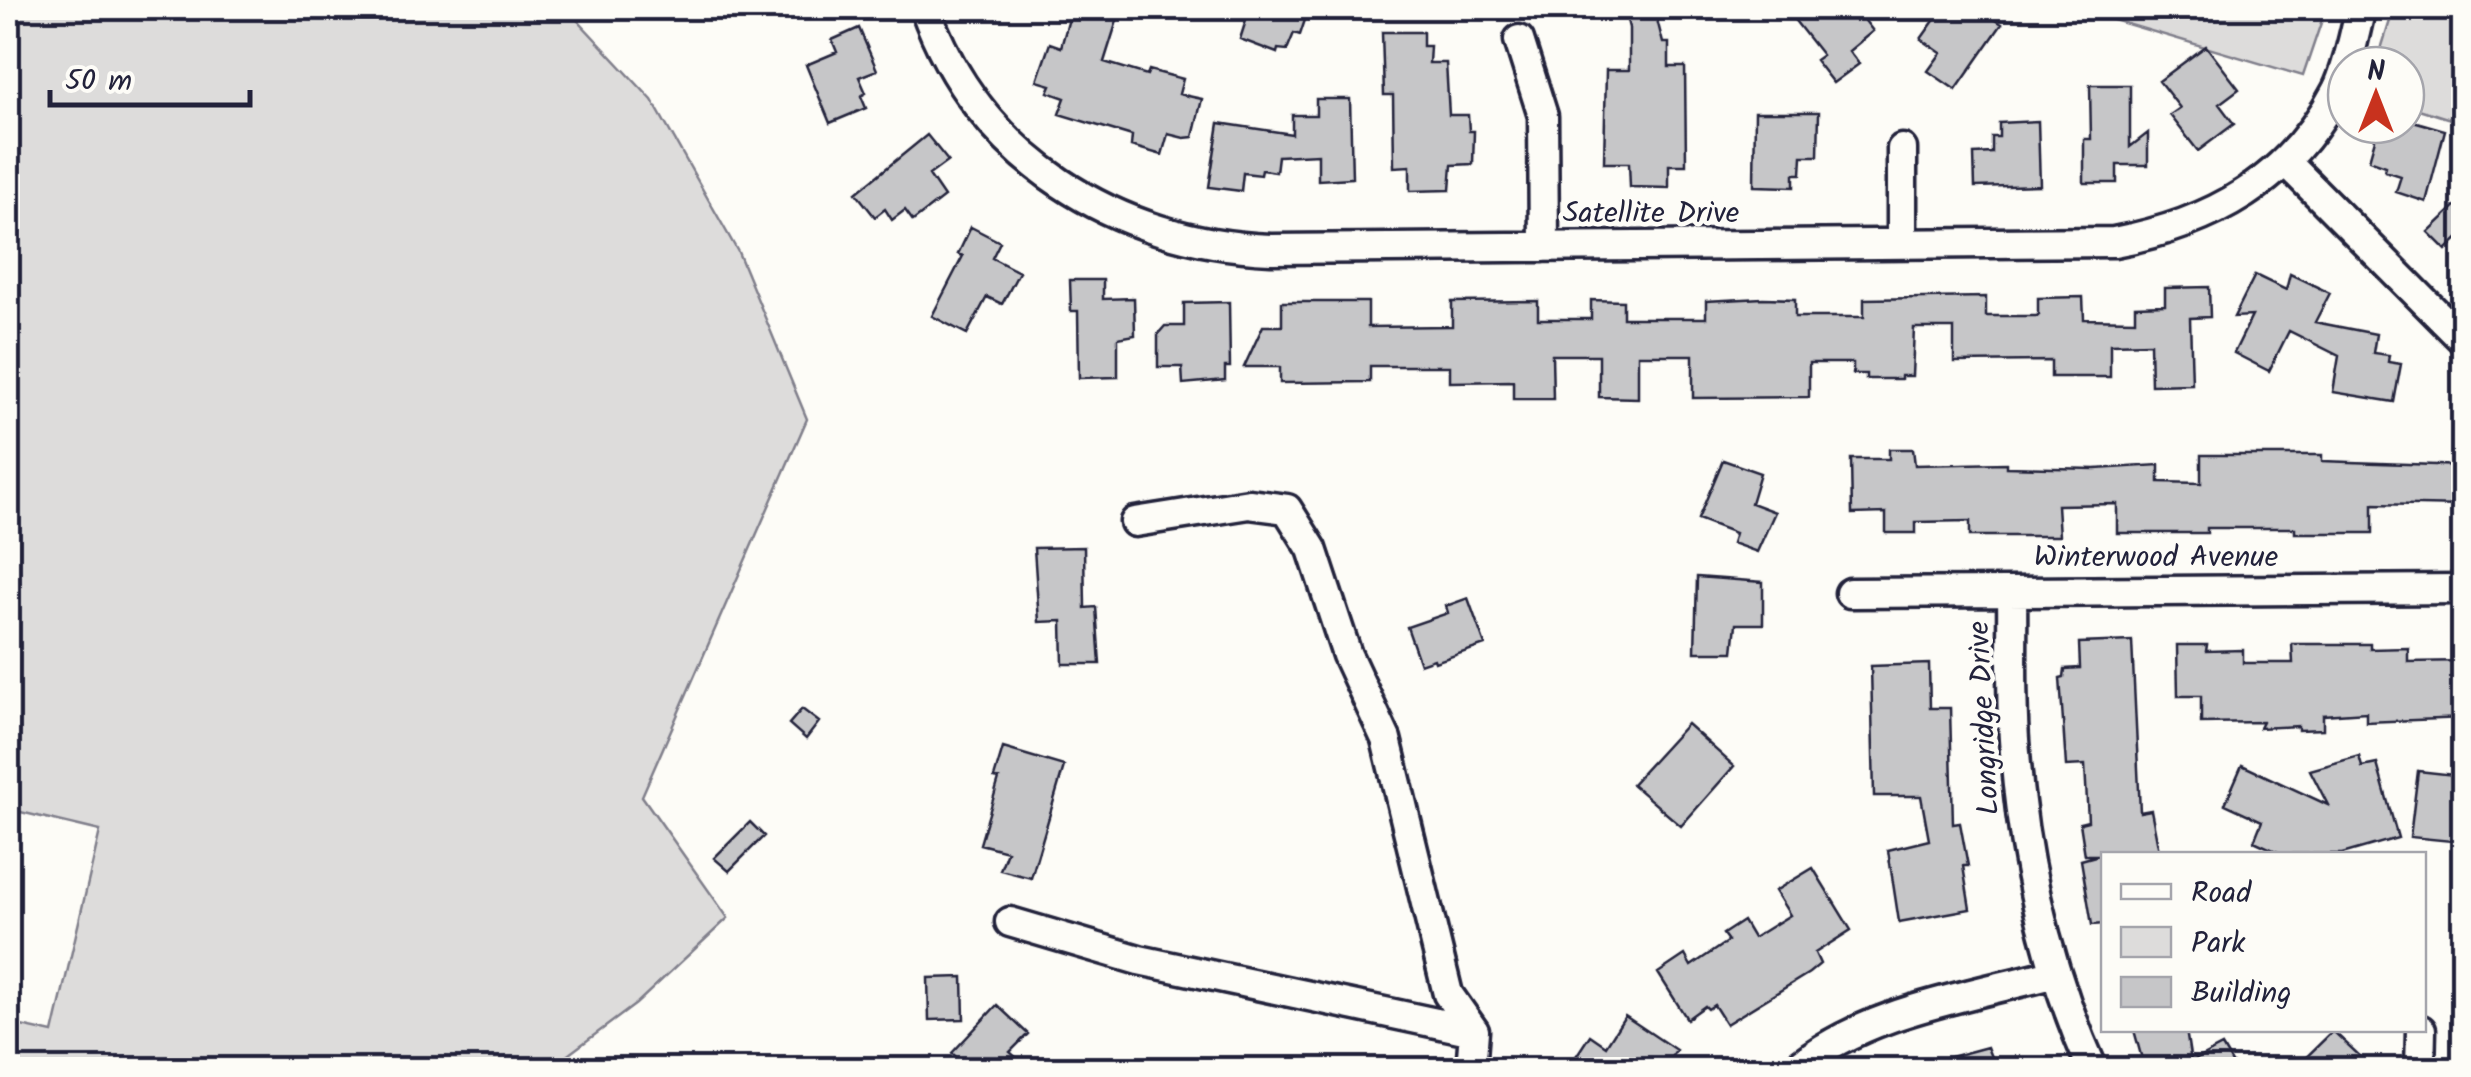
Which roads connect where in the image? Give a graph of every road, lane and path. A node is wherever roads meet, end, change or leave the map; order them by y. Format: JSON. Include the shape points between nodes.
{"nodes":[{"id":1,"x":925,"y":8,"type":"edge"},
{"id":2,"x":2361,"y":8,"type":"edge"},
{"id":3,"x":1519,"y":40,"type":"dead end"},
{"id":4,"x":1902,"y":150,"type":"dead end"},
{"id":5,"x":2285,"y":162,"type":"junction"},
{"id":6,"x":1902,"y":244,"type":"junction"},
{"id":7,"x":1544,"y":247,"type":"junction"},
{"id":8,"x":2464,"y":341,"type":"edge"},
{"id":9,"x":1135,"y":522,"type":"dead end"},
{"id":10,"x":2464,"y":589,"type":"edge"},
{"id":11,"x":2012,"y":592,"type":"junction"},
{"id":12,"x":1850,"y":593,"type":"dead end"},
{"id":13,"x":1010,"y":922,"type":"dead end"},
{"id":14,"x":2056,"y":973,"type":"junction"},
{"id":15,"x":1474,"y":1030,"type":"junction"},
{"id":16,"x":2420,"y":1032,"type":"edge"},
{"id":17,"x":1471,"y":1070,"type":"edge"},
{"id":18,"x":1794,"y":1070,"type":"edge"},
{"id":19,"x":2093,"y":1070,"type":"edge"},
{"id":20,"x":2420,"y":1070,"type":"edge"}],
"edges":[{"from":1,"to":7,"type":"street","name":"Satellite Drive","via":[[956,73],[1018,150],[1058,183],[1143,226],[1239,248]]},
{"from":2,"to":5,"type":"street","name":"Satellite Drive","via":[[2338,87]]},
{"from":3,"to":7,"type":"street","via":[[1544,116]]},
{"from":4,"to":6,"type":"street"},
{"from":5,"to":6,"type":"street","name":"Satellite Drive","via":[[2237,200],[2158,234],[2114,242]]},
{"from":5,"to":8,"type":"street"},
{"from":6,"to":7,"type":"street","name":"Satellite Drive"},
{"from":9,"to":15,"type":"street","via":[[1249,504],[1286,509],[1312,550],[1347,655],[1386,738],[1448,994]]},
{"from":10,"to":11,"type":"street","name":"Winterwood Avenue"},
{"from":11,"to":12,"type":"street","name":"Winterwood Avenue"},
{"from":11,"to":14,"type":"street","name":"Longridge Drive","via":[[2022,824]]},
{"from":13,"to":15,"type":"street","via":[[1139,960]]},
{"from":14,"to":18,"type":"street","via":[[1886,1019]]},
{"from":14,"to":19,"type":"street","name":"Longridge Drive"},
{"from":15,"to":17,"type":"street"},
{"from":16,"to":20,"type":"street"}]}
